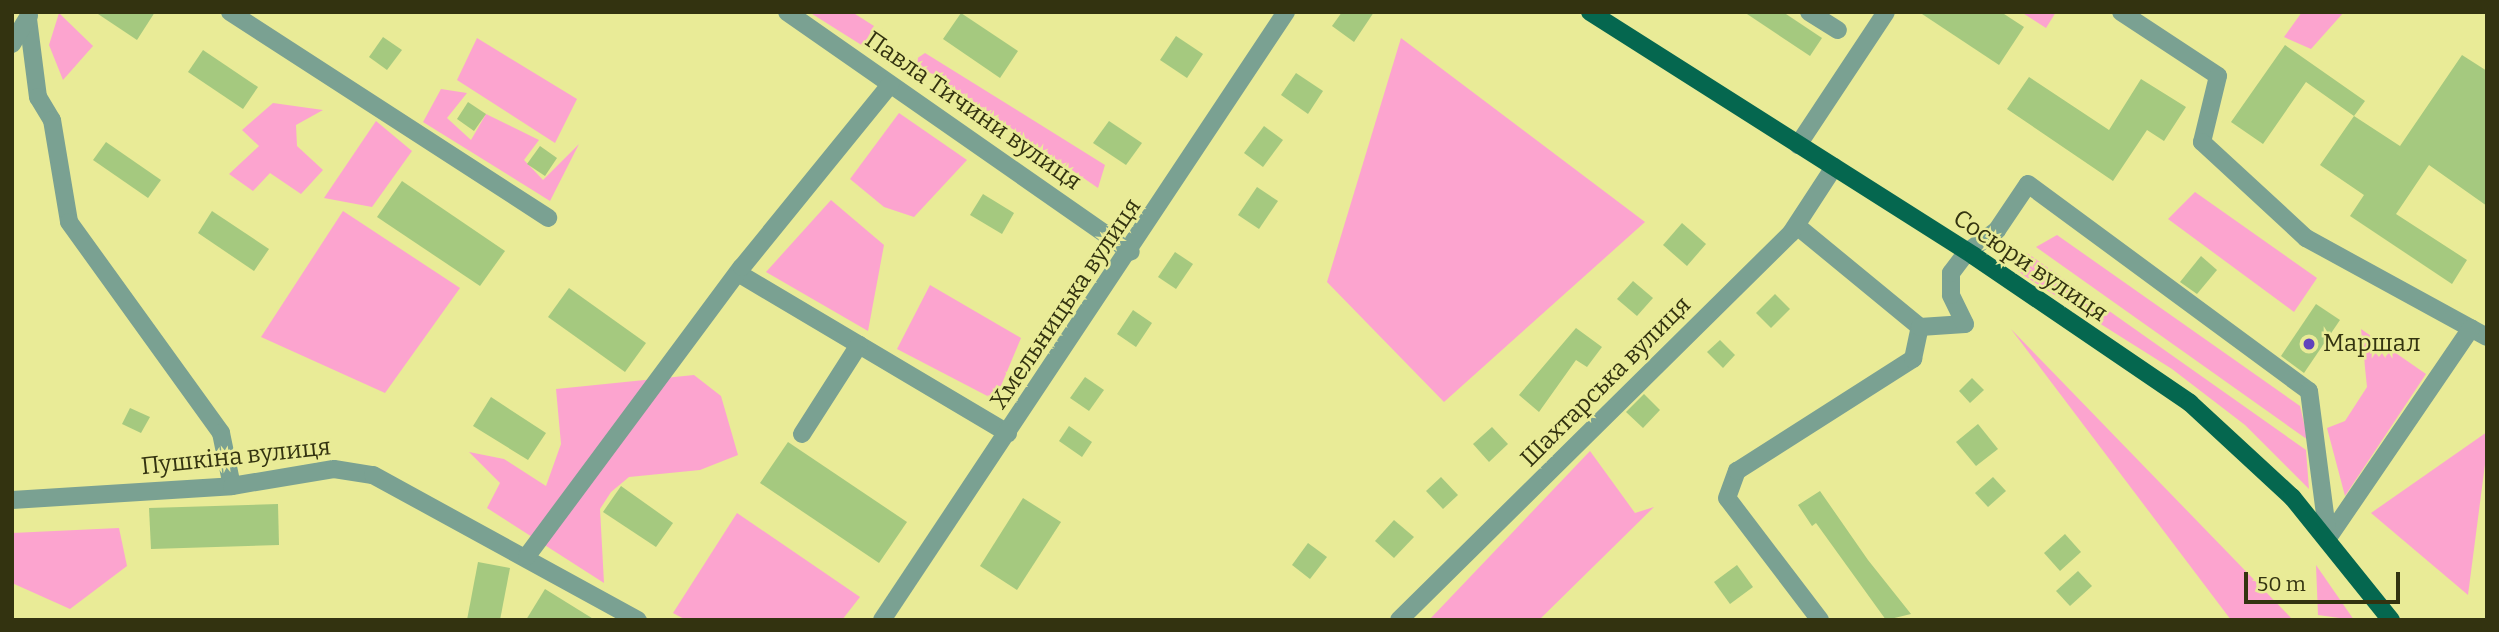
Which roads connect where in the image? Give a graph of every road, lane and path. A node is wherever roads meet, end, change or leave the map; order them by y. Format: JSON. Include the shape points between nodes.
{"nodes":[{"id":1,"x":230,"y":12,"type":"edge"},
{"id":2,"x":786,"y":12,"type":"edge"},
{"id":3,"x":1286,"y":12,"type":"edge"},
{"id":4,"x":1590,"y":12,"type":"edge"},
{"id":5,"x":1809,"y":12,"type":"edge"},
{"id":6,"x":1886,"y":12,"type":"edge"},
{"id":7,"x":2121,"y":12,"type":"edge"},
{"id":8,"x":29,"y":16,"type":"edge"},
{"id":9,"x":1838,"y":30,"type":"dead end"},
{"id":10,"x":12,"y":44,"type":"edge"},
{"id":11,"x":890,"y":85,"type":"junction"},
{"id":12,"x":1798,"y":145,"type":"junction"},
{"id":13,"x":1834,"y":167,"type":"junction"},
{"id":14,"x":548,"y":218,"type":"dead end"},
{"id":15,"x":1797,"y":226,"type":"junction"},
{"id":16,"x":1132,"y":252,"type":"junction"},
{"id":17,"x":1967,"y":252,"type":"junction"},
{"id":18,"x":738,"y":273,"type":"junction"},
{"id":19,"x":1920,"y":327,"type":"junction"},
{"id":20,"x":2479,"y":332,"type":"edge"},
{"id":21,"x":859,"y":345,"type":"junction"},
{"id":22,"x":1008,"y":433,"type":"junction"},
{"id":23,"x":802,"y":434,"type":"dead end"},
{"id":24,"x":232,"y":486,"type":"junction"},
{"id":25,"x":12,"y":500,"type":"edge"},
{"id":26,"x":2328,"y":538,"type":"junction"},
{"id":27,"x":527,"y":556,"type":"junction"},
{"id":28,"x":638,"y":620,"type":"edge"},
{"id":29,"x":882,"y":620,"type":"edge"},
{"id":30,"x":1399,"y":620,"type":"edge"},
{"id":31,"x":1820,"y":620,"type":"edge"},
{"id":32,"x":2391,"y":620,"type":"edge"}],
"edges":[{"from":1,"to":14,"type":"street"},
{"from":2,"to":11,"type":"street","name":"Павла Тичини вулиця"},
{"from":3,"to":16,"type":"street","name":"Хмельницька вулиця"},
{"from":4,"to":12,"type":"main road","name":"Сосюри вулиця"},
{"from":5,"to":9,"type":"street"},
{"from":6,"to":12,"type":"street"},
{"from":7,"to":20,"type":"street","via":[[2218,76],[2202,142],[2306,238]]},
{"from":8,"to":10,"type":"street"},
{"from":8,"to":24,"type":"street","via":[[38,97],[52,120],[69,222],[220,433]]},
{"from":11,"to":16,"type":"street","name":"Павла Тичини вулиця"},
{"from":11,"to":18,"type":"street"},
{"from":12,"to":13,"type":"main road","name":"Сосюри вулиця"},
{"from":13,"to":15,"type":"street","name":"Шахтарська вулиця"},
{"from":13,"to":17,"type":"main road","name":"Сосюри вулиця"},
{"from":15,"to":19,"type":"street"},
{"from":15,"to":30,"type":"street","name":"Шахтарська вулиця"},
{"from":16,"to":22,"type":"street","name":"Хмельницька вулиця"},
{"from":17,"to":19,"type":"street","via":[[1951,273],[1951,295],[1965,324]]},
{"from":17,"to":26,"type":"main road","name":"Сосюри вулиця","via":[[2190,403],[2244,449]]},
{"from":17,"to":26,"type":"street","via":[[1997,230],[2028,184],[2309,391]]},
{"from":18,"to":21,"type":"street"},
{"from":18,"to":27,"type":"street"},
{"from":19,"to":31,"type":"street","via":[[1913,359],[1737,471],[1727,498]]},
{"from":20,"to":26,"type":"street"},
{"from":21,"to":22,"type":"street"},
{"from":21,"to":23,"type":"street"},
{"from":22,"to":29,"type":"street","name":"Хмельницька вулиця"},
{"from":24,"to":25,"type":"street","name":"Пушкіна вулиця"},
{"from":24,"to":27,"type":"street","name":"Пушкіна вулиця","via":[[334,469],[373,475]]},
{"from":26,"to":32,"type":"main road","name":"Сосюри вулиця"},
{"from":27,"to":28,"type":"street","name":"Пушкіна вулиця"}]}
